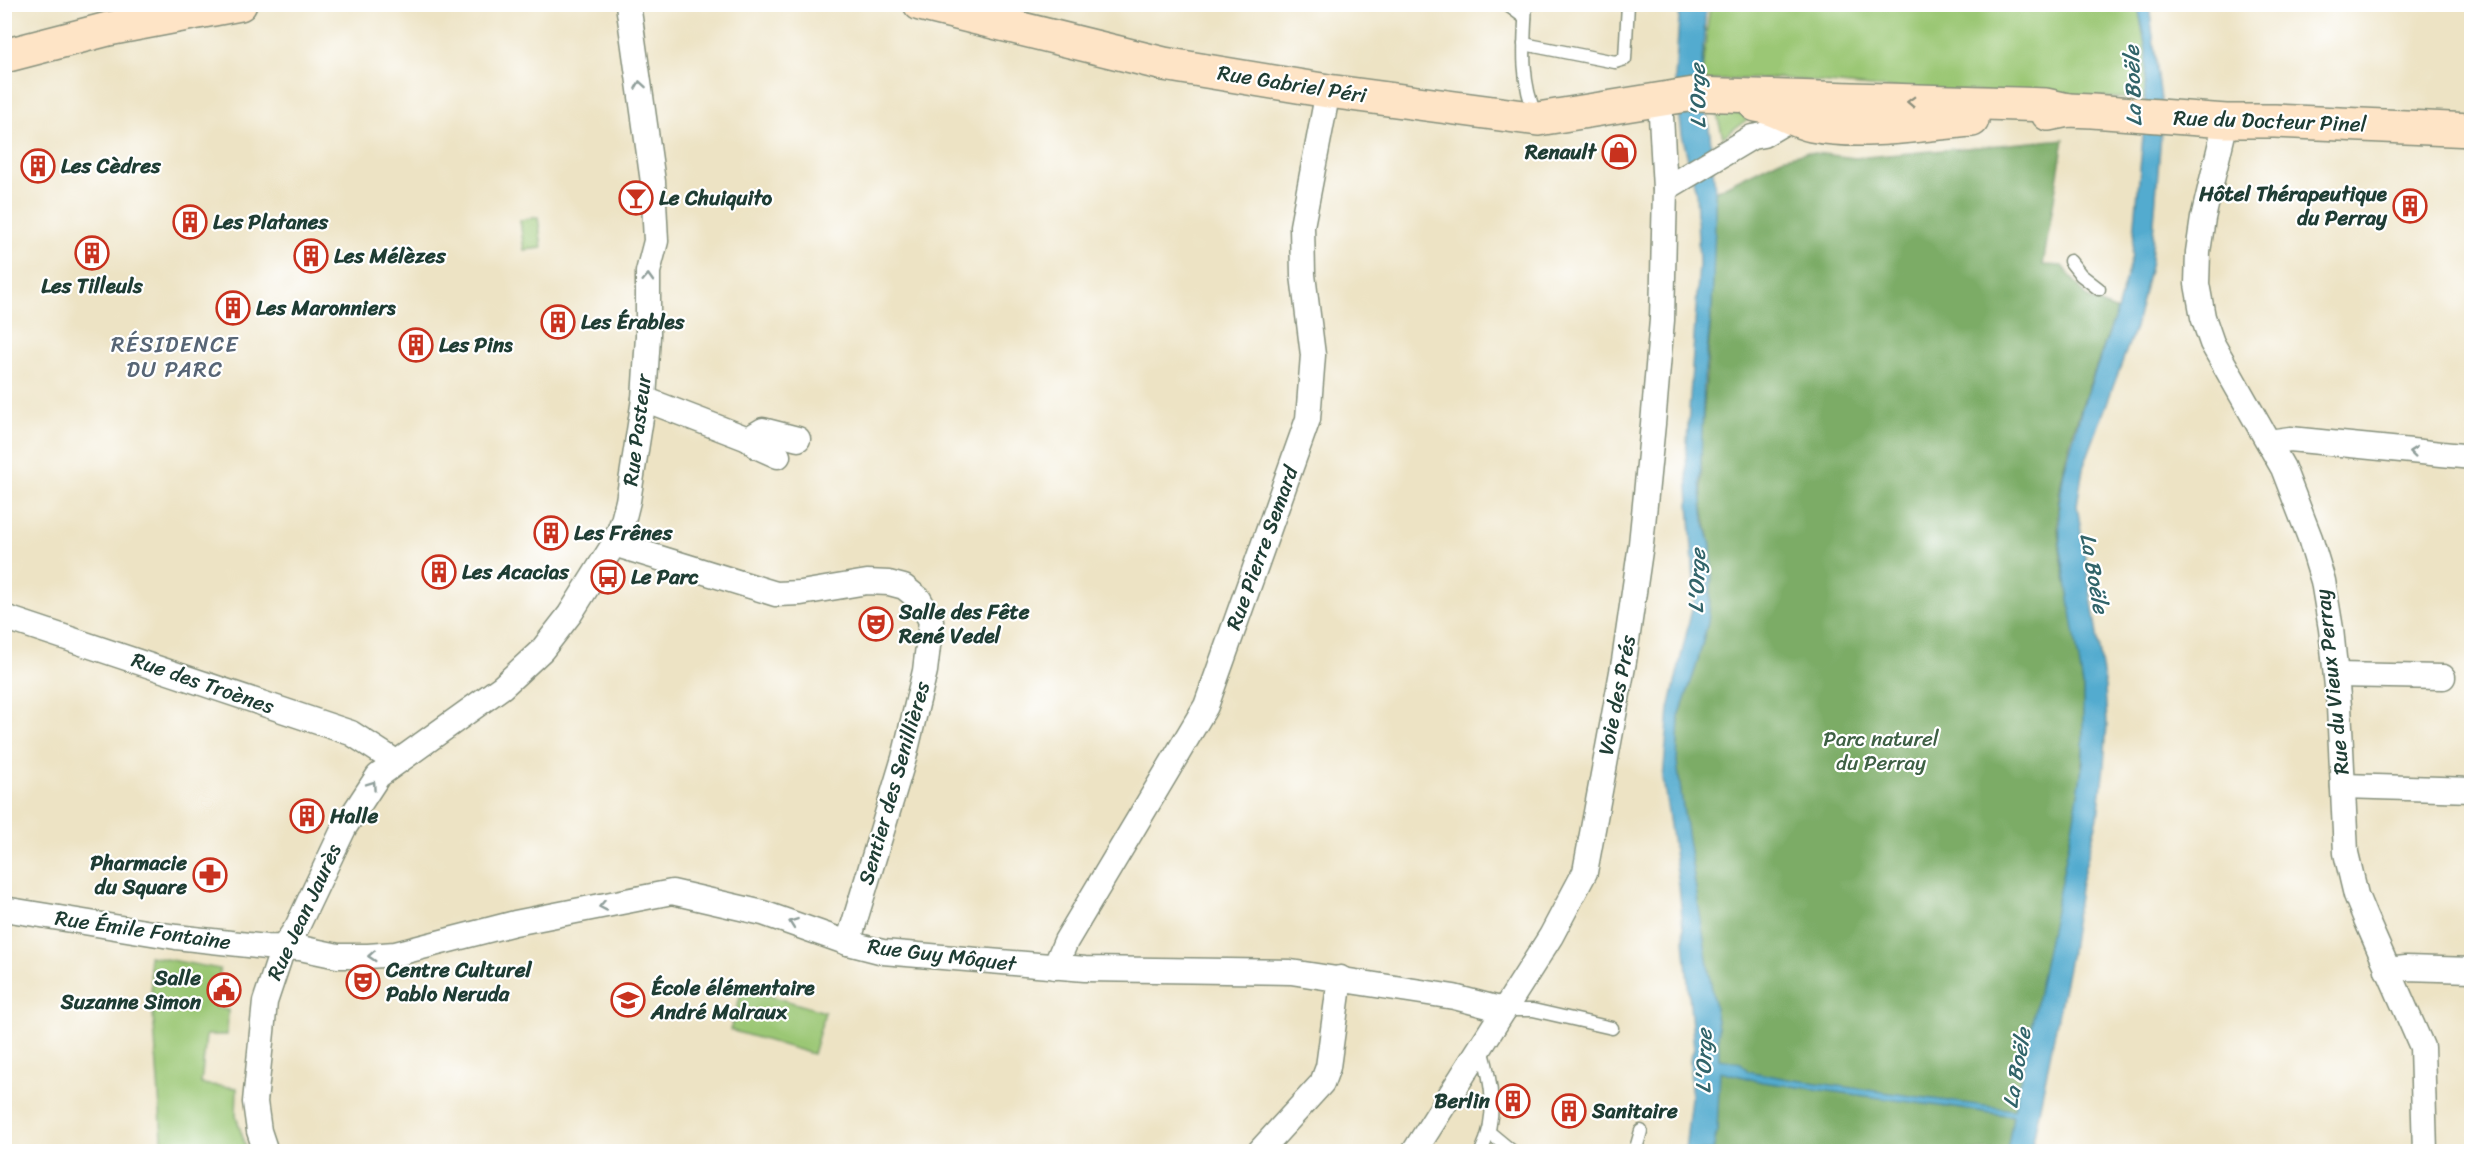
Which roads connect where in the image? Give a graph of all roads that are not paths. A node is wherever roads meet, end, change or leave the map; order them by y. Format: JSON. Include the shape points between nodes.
{"nodes":[{"id":1,"x":240,"y":4,"type":"edge"},
{"id":2,"x":628,"y":4,"type":"edge"},
{"id":3,"x":920,"y":4,"type":"edge"},
{"id":4,"x":1506,"y":4,"type":"edge"},
{"id":5,"x":1526,"y":4,"type":"edge"},
{"id":6,"x":1628,"y":4,"type":"edge"},
{"id":7,"x":125,"y":15,"type":"edge"},
{"id":8,"x":1525,"y":18,"type":"junction"},
{"id":9,"x":1524,"y":44,"type":"junction"},
{"id":10,"x":4,"y":56,"type":"edge"},
{"id":11,"x":1328,"y":91,"type":"junction"},
{"id":12,"x":1712,"y":94,"type":"joint"},
{"id":13,"x":1664,"y":97,"type":"junction"},
{"id":14,"x":1794,"y":110,"type":"junction"},
{"id":15,"x":1538,"y":119,"type":"junction"},
{"id":16,"x":2226,"y":120,"type":"junction"},
{"id":17,"x":2472,"y":130,"type":"edge"},
{"id":18,"x":1669,"y":188,"type":"junction"},
{"id":19,"x":2070,"y":261,"type":"dead end"},
{"id":20,"x":2099,"y":289,"type":"dead end"},
{"id":21,"x":644,"y":399,"type":"junction"},
{"id":22,"x":748,"y":439,"type":"junction"},
{"id":23,"x":798,"y":439,"type":"dead end"},
{"id":24,"x":2269,"y":442,"type":"junction"},
{"id":25,"x":778,"y":456,"type":"dead end"},
{"id":26,"x":2472,"y":458,"type":"edge"},
{"id":27,"x":614,"y":544,"type":"junction"},
{"id":28,"x":4,"y":617,"type":"edge"},
{"id":29,"x":2336,"y":675,"type":"junction"},
{"id":30,"x":2443,"y":677,"type":"dead end"},
{"id":31,"x":396,"y":762,"type":"junction"},
{"id":32,"x":2343,"y":786,"type":"junction"},
{"id":33,"x":2472,"y":790,"type":"edge"},
{"id":34,"x":4,"y":909,"type":"edge"},
{"id":35,"x":848,"y":943,"type":"junction"},
{"id":36,"x":283,"y":948,"type":"junction"},
{"id":37,"x":1055,"y":967,"type":"junction"},
{"id":38,"x":2387,"y":970,"type":"junction"},
{"id":39,"x":2472,"y":970,"type":"edge"},
{"id":40,"x":1340,"y":978,"type":"junction"},
{"id":41,"x":1504,"y":1010,"type":"junction"},
{"id":42,"x":1612,"y":1028,"type":"dead end"},
{"id":43,"x":1482,"y":1047,"type":"junction"},
{"id":44,"x":1641,"y":1131,"type":"dead end"},
{"id":45,"x":1490,"y":1133,"type":"junction"},
{"id":46,"x":266,"y":1152,"type":"edge"},
{"id":47,"x":1259,"y":1152,"type":"edge"},
{"id":48,"x":1414,"y":1152,"type":"edge"},
{"id":49,"x":1481,"y":1152,"type":"edge"},
{"id":50,"x":1513,"y":1152,"type":"edge"},
{"id":51,"x":1635,"y":1152,"type":"edge"},
{"id":52,"x":2426,"y":1152,"type":"edge"}],
"edges":[{"from":1,"to":7,"type":"main road"},
{"from":21,"to":2,"type":"street","name":"Rue Pasteur","one_way":true,"via":[[648,272],[656,241],[653,182]]},
{"from":3,"to":11,"type":"main road","name":"Rue Gabriel Péri","via":[[1164,64]]},
{"from":4,"to":8,"type":"lane"},
{"from":5,"to":8,"type":"lane"},
{"from":6,"to":9,"type":"lane","via":[[1625,59],[1616,62]]},
{"from":7,"to":10,"type":"main road"},
{"from":8,"to":9,"type":"lane"},
{"from":9,"to":15,"type":"lane","via":[[1528,98]]},
{"from":11,"to":15,"type":"main road","name":"Rue Gabriel Péri"},
{"from":11,"to":37,"type":"street","name":"Rue Pierre Semard","via":[[1302,226],[1303,275],[1313,355],[1308,419],[1206,706],[1066,940]]},
{"from":12,"to":13,"type":"main road","name":"Rue Gabriel Péri"},
{"from":12,"to":14,"type":"main road","name":"Rue du Docteur Pinel","via":[[1746,104]]},
{"from":13,"to":15,"type":"main road","name":"Rue Gabriel Péri"},
{"from":13,"to":18,"type":"street","name":"Voie des Prés"},
{"from":14,"to":16,"type":"main road","name":"Rue du Docteur Pinel","via":[[2046,105],[2068,110]]},
{"from":14,"to":18,"type":"street","via":[[1759,127],[1745,141]]},
{"from":16,"to":17,"type":"main road","name":"Rue du Docteur Pinel"},
{"from":16,"to":24,"type":"street","name":"Rue du Vieux Perray","via":[[2203,218],[2197,284],[2212,343]]},
{"from":18,"to":41,"type":"street","name":"Voie des Prés","via":[[1662,320],[1641,544],[1585,872],[1551,936]]},
{"from":19,"to":20,"type":"lane"},
{"from":21,"to":22,"type":"street"},
{"from":21,"to":27,"type":"street","name":"Rue Pasteur","via":[[628,501]]},
{"from":22,"to":23,"type":"street","via":[[763,430]]},
{"from":22,"to":25,"type":"street"},
{"from":26,"to":24,"type":"street","one_way":true,"via":[[2290,440]]},
{"from":24,"to":29,"type":"street","name":"Rue du Vieux Perray","via":[[2297,501],[2323,581]]},
{"from":27,"to":31,"type":"street","name":"Rue Pasteur","via":[[558,633],[542,650],[502,687]]},
{"from":27,"to":35,"type":"street","name":"Sentier des Senillières","via":[[776,594],[867,582],[904,587],[919,599],[931,621],[925,671],[904,758]]},
{"from":28,"to":31,"type":"street","name":"Rue des Troènes","via":[[351,733]]},
{"from":29,"to":30,"type":"street"},
{"from":29,"to":32,"type":"street","name":"Rue du Vieux Perray"},
{"from":36,"to":31,"type":"street","name":"Rue Jean Jaurès","one_way":true,"via":[[359,803],[378,776]]},
{"from":32,"to":33,"type":"street"},
{"from":32,"to":38,"type":"street","name":"Rue du Vieux Perray","via":[[2344,837],[2354,886]]},
{"from":34,"to":36,"type":"street","name":"Rue Émile Fontaine","via":[[176,937]]},
{"from":35,"to":36,"type":"street","name":"Rue Guy Môquet","one_way":true,"via":[[763,913],[672,892],[515,923],[394,954],[338,956]]},
{"from":35,"to":37,"type":"street","name":"Rue Guy Môquet","via":[[883,952]]},
{"from":36,"to":46,"type":"street","name":"Rue Jean Jaurès","via":[[265,1002],[255,1084],[256,1118]]},
{"from":37,"to":40,"type":"street","name":"Rue Guy Môquet","via":[[1291,972]]},
{"from":38,"to":39,"type":"street"},
{"from":38,"to":52,"type":"street","name":"Rue du Vieux Perray","via":[[2422,1047]]},
{"from":40,"to":41,"type":"street","name":"Rue Guy Môquet","via":[[1454,997]]},
{"from":40,"to":47,"type":"street","via":[[1322,1083]]},
{"from":41,"to":42,"type":"lane","via":[[1533,1010]]},
{"from":41,"to":43,"type":"street","name":"Voie des Prés"},
{"from":43,"to":45,"type":"lane","via":[[1492,1106]]},
{"from":43,"to":48,"type":"street","name":"Voie des Prés"},
{"from":44,"to":51,"type":"lane"},
{"from":45,"to":49,"type":"lane"},
{"from":45,"to":50,"type":"lane"}]}
